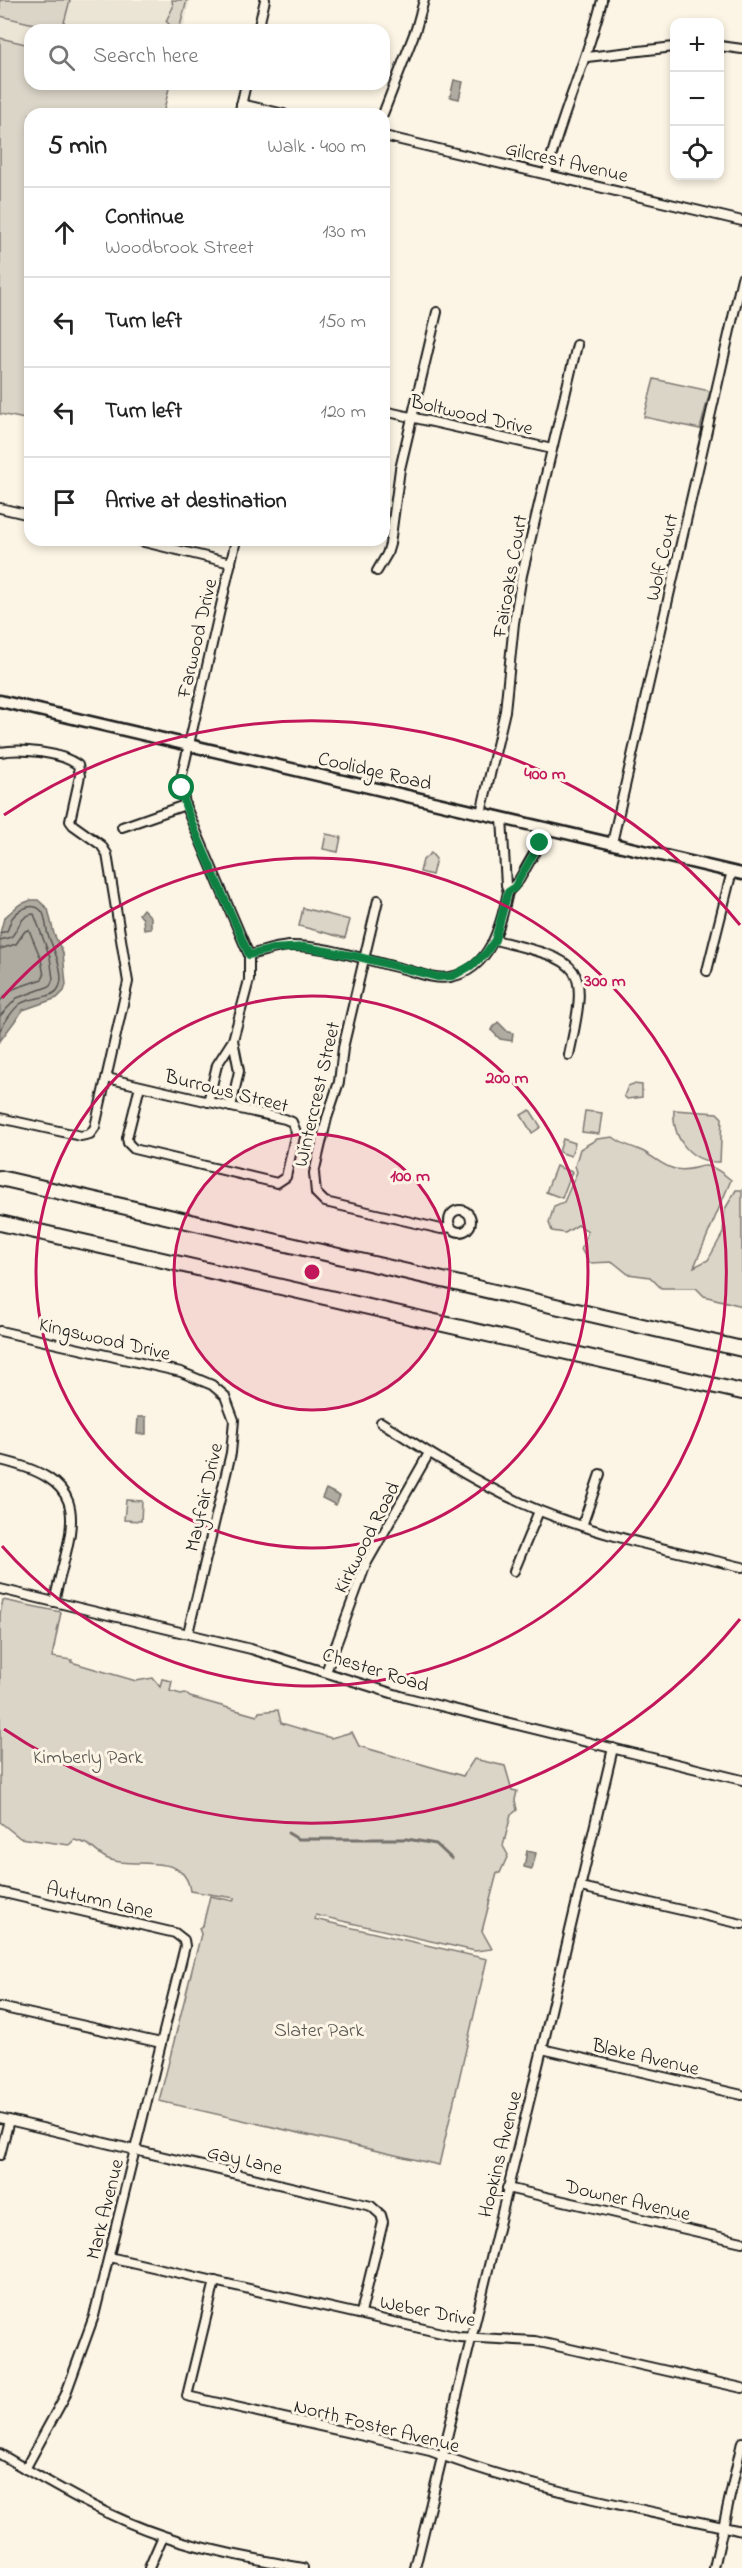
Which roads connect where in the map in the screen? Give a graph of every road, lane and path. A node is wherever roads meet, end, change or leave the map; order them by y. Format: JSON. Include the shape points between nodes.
{"nodes":[{"id":1,"x":265,"y":0,"type":"edge"},
{"id":2,"x":424,"y":0,"type":"edge"},
{"id":3,"x":602,"y":0,"type":"edge"},
{"id":4,"x":259,"y":24,"type":"edge"},
{"id":5,"x":724,"y":47,"type":"edge"},
{"id":6,"x":670,"y":48,"type":"edge"},
{"id":7,"x":742,"y":50,"type":"edge"},
{"id":8,"x":586,"y":57,"type":"junction"},
{"id":9,"x":244,"y":90,"type":"edge"},
{"id":10,"x":241,"y":104,"type":"junction"},
{"id":11,"x":240,"y":108,"type":"edge"},
{"id":12,"x":258,"y":108,"type":"edge"},
{"id":13,"x":385,"y":108,"type":"edge"},
{"id":14,"x":390,"y":137,"type":"edge"},
{"id":15,"x":547,"y":173,"type":"junction"},
{"id":16,"x":742,"y":221,"type":"edge"},
{"id":17,"x":742,"y":278,"type":"edge"},
{"id":18,"x":437,"y":312,"type":"dead end"},
{"id":19,"x":577,"y":345,"type":"dead end"},
{"id":20,"x":390,"y":412,"type":"edge"},
{"id":21,"x":412,"y":417,"type":"junction"},
{"id":22,"x":552,"y":449,"type":"junction"},
{"id":23,"x":0,"y":508,"type":"edge"},
{"id":24,"x":24,"y":514,"type":"edge"},
{"id":25,"x":390,"y":544,"type":"edge"},
{"id":26,"x":161,"y":546,"type":"edge"},
{"id":27,"x":235,"y":546,"type":"edge"},
{"id":28,"x":389,"y":546,"type":"edge"},
{"id":29,"x":231,"y":563,"type":"junction"},
{"id":30,"x":377,"y":571,"type":"dead end"},
{"id":31,"x":0,"y":701,"type":"edge"},
{"id":32,"x":188,"y":743,"type":"junction"},
{"id":33,"x":0,"y":752,"type":"edge"},
{"id":34,"x":185,"y":805,"type":"junction"},
{"id":35,"x":481,"y":813,"type":"junction"},
{"id":36,"x":502,"y":818,"type":"junction"},
{"id":37,"x":122,"y":827,"type":"dead end"},
{"id":38,"x":548,"y":829,"type":"junction"},
{"id":39,"x":612,"y":843,"type":"junction"},
{"id":40,"x":737,"y":872,"type":"edge"},
{"id":41,"x":508,"y":892,"type":"junction"},
{"id":42,"x":378,"y":900,"type":"dead end"},
{"id":43,"x":495,"y":940,"type":"junction"},
{"id":44,"x":249,"y":955,"type":"junction"},
{"id":45,"x":365,"y":959,"type":"junction"},
{"id":46,"x":707,"y":971,"type":"dead end"},
{"id":47,"x":233,"y":1040,"type":"junction"},
{"id":48,"x":569,"y":1055,"type":"dead end"},
{"id":49,"x":221,"y":1058,"type":"junction"},
{"id":50,"x":240,"y":1063,"type":"junction"},
{"id":51,"x":107,"y":1078,"type":"junction"},
{"id":52,"x":140,"y":1086,"type":"junction"},
{"id":53,"x":208,"y":1102,"type":"junction"},
{"id":54,"x":231,"y":1107,"type":"junction"},
{"id":55,"x":0,"y":1118,"type":"edge"},
{"id":56,"x":0,"y":1178,"type":"edge"},
{"id":57,"x":0,"y":1223,"type":"edge"},
{"id":58,"x":450,"y":1227,"type":"dead end"},
{"id":59,"x":0,"y":1331,"type":"edge"},
{"id":60,"x":742,"y":1349,"type":"edge"},
{"id":61,"x":202,"y":1379,"type":"joint"},
{"id":62,"x":742,"y":1392,"type":"edge"},
{"id":63,"x":381,"y":1422,"type":"dead end"},
{"id":64,"x":429,"y":1453,"type":"junction"},
{"id":65,"x":0,"y":1460,"type":"edge"},
{"id":66,"x":600,"y":1474,"type":"dead end"},
{"id":67,"x":539,"y":1510,"type":"junction"},
{"id":68,"x":582,"y":1526,"type":"junction"},
{"id":69,"x":742,"y":1567,"type":"edge"},
{"id":70,"x":514,"y":1571,"type":"dead end"},
{"id":71,"x":0,"y":1589,"type":"edge"},
{"id":72,"x":54,"y":1602,"type":"junction"},
{"id":73,"x":188,"y":1633,"type":"junction"},
{"id":74,"x":326,"y":1672,"type":"junction"},
{"id":75,"x":613,"y":1748,"type":"junction"},
{"id":76,"x":742,"y":1780,"type":"edge"},
{"id":77,"x":581,"y":1887,"type":"junction"},
{"id":78,"x":0,"y":1892,"type":"edge"},
{"id":79,"x":742,"y":1924,"type":"edge"},
{"id":80,"x":185,"y":1946,"type":"joint"},
{"id":81,"x":0,"y":2007,"type":"edge"},
{"id":82,"x":161,"y":2043,"type":"junction"},
{"id":83,"x":542,"y":2049,"type":"junction"},
{"id":84,"x":742,"y":2095,"type":"edge"},
{"id":85,"x":0,"y":2118,"type":"edge"},
{"id":86,"x":9,"y":2120,"type":"junction"},
{"id":87,"x":134,"y":2151,"type":"junction"},
{"id":88,"x":0,"y":2156,"type":"edge"},
{"id":89,"x":507,"y":2188,"type":"junction"},
{"id":90,"x":742,"y":2241,"type":"edge"},
{"id":91,"x":109,"y":2257,"type":"junction"},
{"id":92,"x":215,"y":2281,"type":"junction"},
{"id":93,"x":361,"y":2313,"type":"junction"},
{"id":94,"x":470,"y":2338,"type":"junction"},
{"id":95,"x":742,"y":2388,"type":"edge"},
{"id":96,"x":742,"y":2442,"type":"edge"},
{"id":97,"x":0,"y":2454,"type":"edge"},
{"id":98,"x":441,"y":2455,"type":"junction"},
{"id":99,"x":25,"y":2469,"type":"junction"},
{"id":100,"x":723,"y":2528,"type":"junction"},
{"id":101,"x":742,"y":2531,"type":"edge"},
{"id":102,"x":164,"y":2536,"type":"junction"},
{"id":103,"x":149,"y":2568,"type":"edge"},
{"id":104,"x":303,"y":2568,"type":"edge"},
{"id":105,"x":414,"y":2568,"type":"edge"},
{"id":106,"x":714,"y":2568,"type":"edge"}],
"edges":[{"from":1,"to":4,"type":"street"},
{"from":2,"to":13,"type":"street"},
{"from":3,"to":8,"type":"street"},
{"from":5,"to":7,"type":"street"},
{"from":6,"to":8,"type":"street"},
{"from":8,"to":15,"type":"street"},
{"from":9,"to":10,"type":"street"},
{"from":10,"to":11,"type":"street"},
{"from":10,"to":12,"type":"street"},
{"from":14,"to":15,"type":"street","name":"Gilcrest Avenue"},
{"from":15,"to":16,"type":"street","name":"Gilcrest Avenue"},
{"from":17,"to":39,"type":"street","name":"Wolf Court"},
{"from":18,"to":21,"type":"street"},
{"from":19,"to":22,"type":"street","name":"Fairoaks Court"},
{"from":20,"to":21,"type":"street","name":"Boltwood Drive"},
{"from":21,"to":22,"type":"street","name":"Boltwood Drive"},
{"from":21,"to":25,"type":"street","via":[[397,484]]},
{"from":22,"to":35,"type":"street","name":"Fairoaks Court","via":[[517,599],[505,711]]},
{"from":23,"to":24,"type":"street"},
{"from":26,"to":29,"type":"street"},
{"from":27,"to":29,"type":"street","name":"Farwood Drive"},
{"from":28,"to":30,"type":"street"},
{"from":29,"to":32,"type":"street","name":"Farwood Drive"},
{"from":31,"to":32,"type":"street","name":"Coolidge Road"},
{"from":32,"to":34,"type":"street","name":"Farwood Drive","via":[[181,779]]},
{"from":32,"to":35,"type":"street","name":"Coolidge Road"},
{"from":33,"to":51,"type":"street","via":[[24,750],[73,762],[80,770],[70,821],[107,854],[127,974],[127,992]]},
{"from":34,"to":37,"type":"street"},
{"from":34,"to":44,"type":"street","name":"Farwood Drive"},
{"from":35,"to":36,"type":"street","name":"Coolidge Road"},
{"from":36,"to":38,"type":"street","name":"Coolidge Road"},
{"from":36,"to":41,"type":"street"},
{"from":38,"to":39,"type":"street","name":"Coolidge Road"},
{"from":38,"to":41,"type":"street"},
{"from":39,"to":40,"type":"street","name":"Coolidge Road"},
{"from":40,"to":46,"type":"street"},
{"from":41,"to":43,"type":"street"},
{"from":42,"to":45,"type":"street","name":"Wintercrest Street"},
{"from":43,"to":45,"type":"street","via":[[474,964],[448,978]]},
{"from":43,"to":48,"type":"street","via":[[560,957],[575,973],[580,1005]]},
{"from":44,"to":45,"type":"street","via":[[304,947]]},
{"from":44,"to":47,"type":"street","via":[[249,980]]},
{"from":45,"to":58,"type":"street","name":"Wintercrest Street","via":[[343,1048],[339,1082],[314,1173],[316,1192],[325,1202],[444,1229]]},
{"from":47,"to":49,"type":"street"},
{"from":47,"to":50,"type":"street"},
{"from":49,"to":50,"type":"street","via":[[231,1054]]},
{"from":49,"to":53,"type":"street"},
{"from":50,"to":54,"type":"street"},
{"from":51,"to":52,"type":"street"},
{"from":51,"to":55,"type":"street","via":[[95,1127],[85,1136]]},
{"from":52,"to":53,"type":"street","name":"Burrows Street"},
{"from":52,"to":54,"type":"street","name":"Burrows Street","via":[[127,1138],[134,1149],[277,1183],[286,1177],[296,1132],[294,1124]]},
{"from":53,"to":54,"type":"street","name":"Burrows Street"},
{"from":56,"to":60,"type":"highway"},
{"from":57,"to":62,"type":"highway"},
{"from":59,"to":61,"type":"street","name":"Kingswood Drive"},
{"from":61,"to":73,"type":"street","name":"Mayfair Drive","via":[[225,1396],[234,1420]]},
{"from":63,"to":64,"type":"street"},
{"from":64,"to":67,"type":"street"},
{"from":64,"to":74,"type":"street","name":"Kirkwood Road","via":[[366,1564]]},
{"from":65,"to":72,"type":"street","via":[[49,1477],[69,1503],[71,1528]]},
{"from":66,"to":68,"type":"street"},
{"from":67,"to":68,"type":"street"},
{"from":67,"to":70,"type":"street"},
{"from":68,"to":69,"type":"street"},
{"from":71,"to":72,"type":"street","name":"Chester Road"},
{"from":72,"to":73,"type":"street","name":"Chester Road"},
{"from":73,"to":74,"type":"street","name":"Chester Road"},
{"from":74,"to":75,"type":"street","name":"Chester Road","via":[[404,1697]]},
{"from":75,"to":76,"type":"street","name":"Chester Road"},
{"from":75,"to":77,"type":"street","name":"Hopkins Avenue"},
{"from":77,"to":79,"type":"street"},
{"from":77,"to":83,"type":"street","name":"Hopkins Avenue"},
{"from":78,"to":80,"type":"street","name":"Autumn Lane","via":[[175,1933]]},
{"from":80,"to":82,"type":"street","name":"Mark Avenue"},
{"from":81,"to":82,"type":"street"},
{"from":82,"to":87,"type":"street","name":"Mark Avenue"},
{"from":83,"to":84,"type":"street","name":"Blake Avenue"},
{"from":83,"to":89,"type":"street","name":"Hopkins Avenue"},
{"from":85,"to":86,"type":"street","name":"Gay Lane"},
{"from":86,"to":87,"type":"street","name":"Gay Lane"},
{"from":86,"to":88,"type":"street"},
{"from":87,"to":91,"type":"street","name":"Mark Avenue"},
{"from":87,"to":93,"type":"street","name":"Gay Lane","via":[[351,2200],[377,2210],[382,2229]]},
{"from":89,"to":90,"type":"street","name":"Downer Avenue"},
{"from":89,"to":94,"type":"street","name":"Hopkins Avenue"},
{"from":91,"to":92,"type":"street","name":"Weber Drive"},
{"from":91,"to":99,"type":"street","name":"Mark Avenue","via":[[75,2373],[55,2418]]},
{"from":92,"to":93,"type":"street","name":"Weber Drive"},
{"from":92,"to":98,"type":"street","name":"North Foster Avenue","via":[[187,2396]]},
{"from":93,"to":94,"type":"street","name":"Weber Drive"},
{"from":94,"to":95,"type":"street","name":"Weber Drive","via":[[535,2341]]},
{"from":94,"to":98,"type":"street","name":"Hopkins Avenue"},
{"from":96,"to":100,"type":"street"},
{"from":97,"to":99,"type":"street"},
{"from":98,"to":100,"type":"street","name":"North Foster Avenue","via":[[529,2484]]},
{"from":98,"to":105,"type":"street","name":"Hopkins Avenue"},
{"from":99,"to":102,"type":"street","via":[[91,2505]]},
{"from":100,"to":101,"type":"street","name":"North Foster Avenue"},
{"from":100,"to":106,"type":"street"},
{"from":102,"to":103,"type":"street"},
{"from":102,"to":104,"type":"street"}]}
